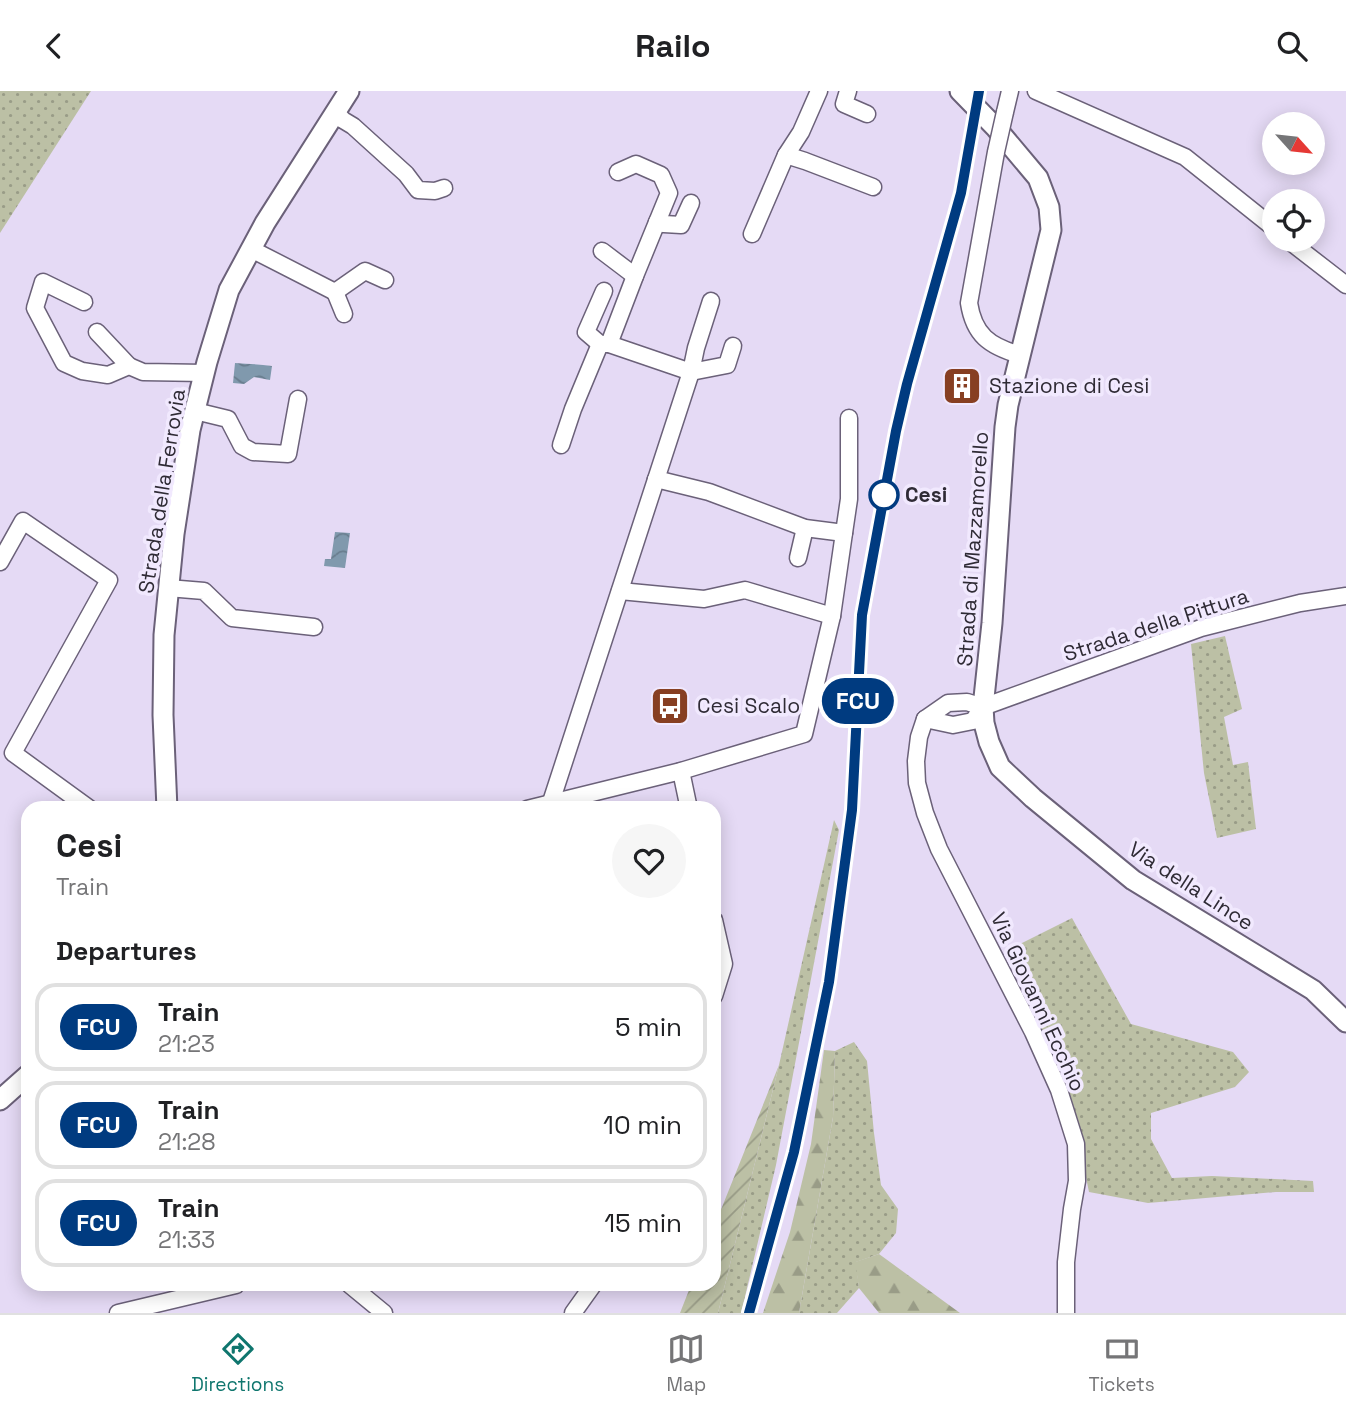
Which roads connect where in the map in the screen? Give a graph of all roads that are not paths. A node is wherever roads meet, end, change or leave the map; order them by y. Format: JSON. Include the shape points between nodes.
{"nodes":[{"id":1,"x":349,"y":91,"type":"edge"},
{"id":2,"x":819,"y":91,"type":"edge"},
{"id":3,"x":848,"y":91,"type":"edge"},
{"id":4,"x":960,"y":91,"type":"edge"},
{"id":5,"x":1010,"y":91,"type":"edge"},
{"id":6,"x":1036,"y":91,"type":"edge"},
{"id":7,"x":335,"y":112,"type":"junction"},
{"id":8,"x":867,"y":114,"type":"dead end"},
{"id":9,"x":786,"y":155,"type":"junction"},
{"id":10,"x":618,"y":172,"type":"dead end"},
{"id":11,"x":873,"y":187,"type":"dead end"},
{"id":12,"x":444,"y":188,"type":"dead end"},
{"id":13,"x":691,"y":203,"type":"dead end"},
{"id":14,"x":1262,"y":218,"type":"edge"},
{"id":15,"x":657,"y":222,"type":"junction"},
{"id":16,"x":752,"y":234,"type":"dead end"},
{"id":17,"x":251,"y":249,"type":"junction"},
{"id":18,"x":602,"y":251,"type":"dead end"},
{"id":19,"x":1303,"y":252,"type":"edge"},
{"id":20,"x":1346,"y":265,"type":"edge"},
{"id":21,"x":635,"y":277,"type":"junction"},
{"id":22,"x":386,"y":280,"type":"dead end"},
{"id":23,"x":1342,"y":283,"type":"edge"},
{"id":24,"x":604,"y":291,"type":"dead end"},
{"id":25,"x":335,"y":292,"type":"junction"},
{"id":26,"x":712,"y":301,"type":"dead end"},
{"id":27,"x":84,"y":302,"type":"dead end"},
{"id":28,"x":344,"y":314,"type":"dead end"},
{"id":29,"x":97,"y":332,"type":"dead end"},
{"id":30,"x":605,"y":344,"type":"junction"},
{"id":31,"x":733,"y":347,"type":"dead end"},
{"id":32,"x":1020,"y":355,"type":"junction"},
{"id":33,"x":129,"y":366,"type":"junction"},
{"id":34,"x":691,"y":372,"type":"junction"},
{"id":35,"x":205,"y":373,"type":"junction"},
{"id":36,"x":298,"y":399,"type":"dead end"},
{"id":37,"x":195,"y":411,"type":"junction"},
{"id":38,"x":849,"y":418,"type":"dead end"},
{"id":39,"x":561,"y":445,"type":"dead end"},
{"id":40,"x":656,"y":479,"type":"junction"},
{"id":41,"x":805,"y":529,"type":"junction"},
{"id":42,"x":844,"y":533,"type":"junction"},
{"id":43,"x":798,"y":558,"type":"dead end"},
{"id":44,"x":0,"y":562,"type":"edge"},
{"id":45,"x":168,"y":589,"type":"junction"},
{"id":46,"x":620,"y":591,"type":"junction"},
{"id":47,"x":1346,"y":596,"type":"edge"},
{"id":48,"x":832,"y":616,"type":"junction"},
{"id":49,"x":314,"y":627,"type":"dead end"},
{"id":50,"x":983,"y":707,"type":"junction"},
{"id":51,"x":681,"y":771,"type":"junction"},
{"id":52,"x":79,"y":801,"type":"edge"},
{"id":53,"x":167,"y":801,"type":"edge"},
{"id":54,"x":551,"y":801,"type":"edge"},
{"id":55,"x":587,"y":801,"type":"edge"},
{"id":56,"x":687,"y":801,"type":"edge"},
{"id":57,"x":721,"y":951,"type":"edge"},
{"id":58,"x":721,"y":974,"type":"edge"},
{"id":59,"x":1346,"y":1022,"type":"edge"},
{"id":60,"x":21,"y":1081,"type":"edge"},
{"id":61,"x":0,"y":1100,"type":"edge"},
{"id":62,"x":211,"y":1291,"type":"edge"},
{"id":63,"x":357,"y":1291,"type":"edge"},
{"id":64,"x":589,"y":1291,"type":"edge"},
{"id":65,"x":118,"y":1313,"type":"edge"},
{"id":66,"x":384,"y":1313,"type":"edge"},
{"id":67,"x":573,"y":1313,"type":"edge"},
{"id":68,"x":1066,"y":1313,"type":"edge"}],
"edges":[{"from":1,"to":7,"type":"street","name":"Strada della Ferrovia"},
{"from":2,"to":9,"type":"street"},
{"from":3,"to":8,"type":"street","via":[[844,104]]},
{"from":4,"to":32,"type":"street","via":[[1038,178],[1049,207],[1047,251]]},
{"from":5,"to":32,"type":"street","bridge":true,"via":[[968,303],[971,318],[987,341]]},
{"from":6,"to":14,"type":"street","via":[[1185,156]]},
{"from":7,"to":12,"type":"street","via":[[418,190]]},
{"from":7,"to":17,"type":"street","name":"Strada della Ferrovia"},
{"from":9,"to":11,"type":"street"},
{"from":9,"to":16,"type":"street"},
{"from":10,"to":15,"type":"street","via":[[636,164],[661,175],[670,193]]},
{"from":13,"to":15,"type":"street","via":[[681,225]]},
{"from":15,"to":21,"type":"street"},
{"from":17,"to":25,"type":"street"},
{"from":17,"to":35,"type":"street","name":"Strada della Ferrovia","via":[[229,290]]},
{"from":18,"to":21,"type":"street"},
{"from":19,"to":23,"type":"street"},
{"from":20,"to":23,"type":"street"},
{"from":21,"to":30,"type":"street"},
{"from":22,"to":25,"type":"street","via":[[365,271]]},
{"from":24,"to":30,"type":"street","via":[[586,333]]},
{"from":25,"to":28,"type":"street"},
{"from":26,"to":34,"type":"street"},
{"from":27,"to":33,"type":"street","via":[[43,282],[35,308],[64,363],[108,375]]},
{"from":29,"to":33,"type":"street"},
{"from":30,"to":34,"type":"street"},
{"from":30,"to":39,"type":"street"},
{"from":31,"to":34,"type":"street","via":[[727,365]]},
{"from":32,"to":50,"type":"street","name":"Strada di Mazzamorello","via":[[1005,427]]},
{"from":33,"to":35,"type":"street","via":[[143,372]]},
{"from":34,"to":40,"type":"street"},
{"from":35,"to":37,"type":"street","name":"Strada della Ferrovia"},
{"from":36,"to":37,"type":"street","via":[[288,454],[253,452],[243,446],[228,419]]},
{"from":37,"to":45,"type":"street","name":"Strada della Ferrovia"},
{"from":38,"to":42,"type":"street","via":[[849,499]]},
{"from":40,"to":41,"type":"street","via":[[709,492]]},
{"from":40,"to":46,"type":"street"},
{"from":41,"to":42,"type":"street"},
{"from":41,"to":43,"type":"street"},
{"from":42,"to":48,"type":"street"},
{"from":44,"to":52,"type":"street","via":[[23,521],[109,580],[13,753]]},
{"from":45,"to":49,"type":"street","via":[[204,591],[232,618]]},
{"from":45,"to":53,"type":"street","name":"Strada della Ferrovia","via":[[163,715]]},
{"from":46,"to":48,"type":"street","via":[[704,599],[745,590]]},
{"from":46,"to":54,"type":"street"},
{"from":47,"to":50,"type":"street","name":"Strada della Pittura","via":[[1201,628]]},
{"from":48,"to":51,"type":"street","via":[[804,734]]},
{"from":50,"to":59,"type":"street","name":"Via della Lince","via":[[989,742],[1000,767],[1033,798],[1133,880],[1313,990]]},
{"from":50,"to":68,"type":"street","name":"Via Giovanni Ecchio","via":[[948,703],[925,719],[919,737],[917,783],[939,849],[1059,1090],[1076,1145]]},
{"from":51,"to":55,"type":"street"},
{"from":51,"to":56,"type":"street"},
{"from":57,"to":58,"type":"street"},
{"from":60,"to":61,"type":"street"},
{"from":62,"to":65,"type":"street"},
{"from":63,"to":66,"type":"street"},
{"from":64,"to":67,"type":"street"}]}
